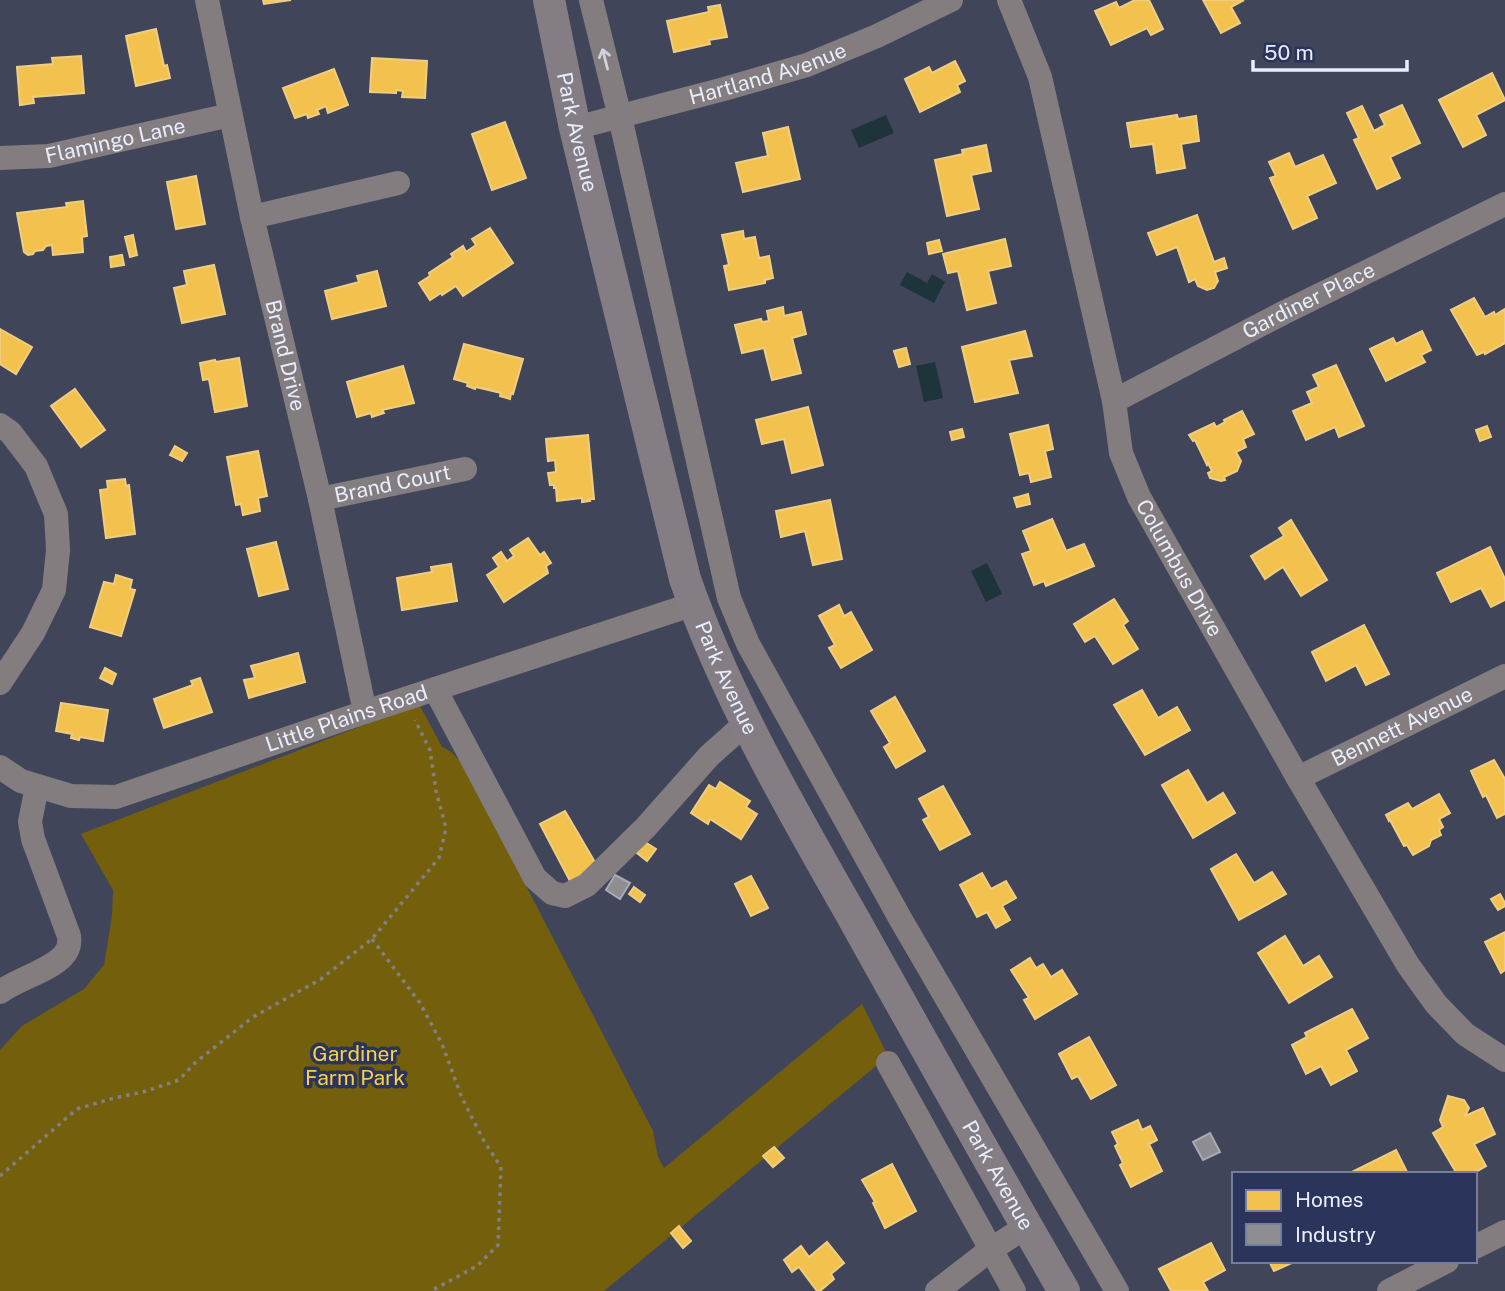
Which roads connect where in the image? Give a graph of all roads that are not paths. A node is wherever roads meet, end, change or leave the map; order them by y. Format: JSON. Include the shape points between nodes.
{"nodes":[{"id":1,"x":207,"y":0,"type":"edge"},
{"id":2,"x":549,"y":0,"type":"edge"},
{"id":3,"x":591,"y":0,"type":"edge"},
{"id":4,"x":951,"y":0,"type":"edge"},
{"id":5,"x":1009,"y":0,"type":"edge"},
{"id":6,"x":230,"y":115,"type":"junction"},
{"id":7,"x":620,"y":117,"type":"junction"},
{"id":8,"x":575,"y":128,"type":"junction"},
{"id":9,"x":0,"y":158,"type":"edge"},
{"id":10,"x":398,"y":183,"type":"dead end"},
{"id":11,"x":1505,"y":204,"type":"edge"},
{"id":12,"x":252,"y":217,"type":"junction"},
{"id":13,"x":1114,"y":401,"type":"junction"},
{"id":14,"x":0,"y":425,"type":"edge"},
{"id":15,"x":464,"y":469,"type":"dead end"},
{"id":16,"x":320,"y":499,"type":"junction"},
{"id":17,"x":694,"y":604,"type":"junction"},
{"id":18,"x":1505,"y":676,"type":"edge"},
{"id":19,"x":0,"y":683,"type":"edge"},
{"id":20,"x":435,"y":689,"type":"junction"},
{"id":21,"x":365,"y":712,"type":"junction"},
{"id":22,"x":746,"y":723,"type":"junction"},
{"id":23,"x":0,"y":767,"type":"edge"},
{"id":24,"x":1298,"y":778,"type":"junction"},
{"id":25,"x":37,"y":786,"type":"junction"},
{"id":26,"x":0,"y":992,"type":"edge"},
{"id":27,"x":1505,"y":1060,"type":"edge"},
{"id":28,"x":888,"y":1063,"type":"dead end"},
{"id":29,"x":1027,"y":1226,"type":"junction"},
{"id":30,"x":1505,"y":1232,"type":"edge"},
{"id":31,"x":1477,"y":1246,"type":"edge"},
{"id":32,"x":990,"y":1250,"type":"junction"},
{"id":33,"x":1443,"y":1263,"type":"edge"},
{"id":34,"x":936,"y":1291,"type":"edge"},
{"id":35,"x":1014,"y":1291,"type":"edge"},
{"id":36,"x":1064,"y":1291,"type":"edge"},
{"id":37,"x":1117,"y":1291,"type":"edge"},
{"id":38,"x":1389,"y":1291,"type":"edge"}],
"edges":[{"from":1,"to":6,"type":"street","name":"Brand Drive"},
{"from":2,"to":8,"type":"main road","name":"Park Avenue"},
{"from":7,"to":3,"type":"street","one_way":true},
{"from":4,"to":7,"type":"street","name":"Hartland Avenue","via":[[807,65]]},
{"from":5,"to":13,"type":"street","name":"Columbus Drive","via":[[1040,77]]},
{"from":6,"to":9,"type":"street","name":"Flamingo Lane","via":[[49,156]]},
{"from":6,"to":12,"type":"street","name":"Brand Drive"},
{"from":7,"to":8,"type":"street","name":"Hartland Avenue"},
{"from":7,"to":37,"type":"street","via":[[719,561],[748,644],[901,920]]},
{"from":8,"to":17,"type":"main road","name":"Park Avenue"},
{"from":10,"to":12,"type":"street"},
{"from":11,"to":13,"type":"street","name":"Gardiner Place"},
{"from":12,"to":16,"type":"street","name":"Brand Drive"},
{"from":13,"to":24,"type":"street","name":"Columbus Drive","via":[[1121,453],[1139,498]]},
{"from":14,"to":19,"type":"street","via":[[36,466],[56,514],[58,550],[54,590]]},
{"from":15,"to":16,"type":"street","name":"Brand Court"},
{"from":16,"to":21,"type":"street","name":"Brand Drive"},
{"from":17,"to":20,"type":"street","name":"Little Plains Road"},
{"from":17,"to":22,"type":"main road","name":"Park Avenue"},
{"from":18,"to":24,"type":"street","name":"Bennett Avenue"},
{"from":20,"to":21,"type":"street","name":"Little Plains Road"},
{"from":20,"to":22,"type":"street","via":[[534,878],[552,893],[565,896],[587,885]]},
{"from":21,"to":25,"type":"street","name":"Little Plains Road","via":[[116,797],[71,796]]},
{"from":22,"to":29,"type":"main road","name":"Park Avenue"},
{"from":23,"to":25,"type":"street","name":"Little Plains Road"},
{"from":24,"to":27,"type":"street","name":"Columbus Drive","via":[[1408,965],[1436,1004],[1465,1034]]},
{"from":25,"to":26,"type":"street","via":[[30,822],[33,839],[70,944],[56,962]]},
{"from":28,"to":32,"type":"street"},
{"from":29,"to":32,"type":"street"},
{"from":29,"to":36,"type":"main road","name":"Park Avenue"},
{"from":30,"to":31,"type":"street"},
{"from":32,"to":34,"type":"street"},
{"from":32,"to":35,"type":"street"},
{"from":33,"to":38,"type":"street"}]}
